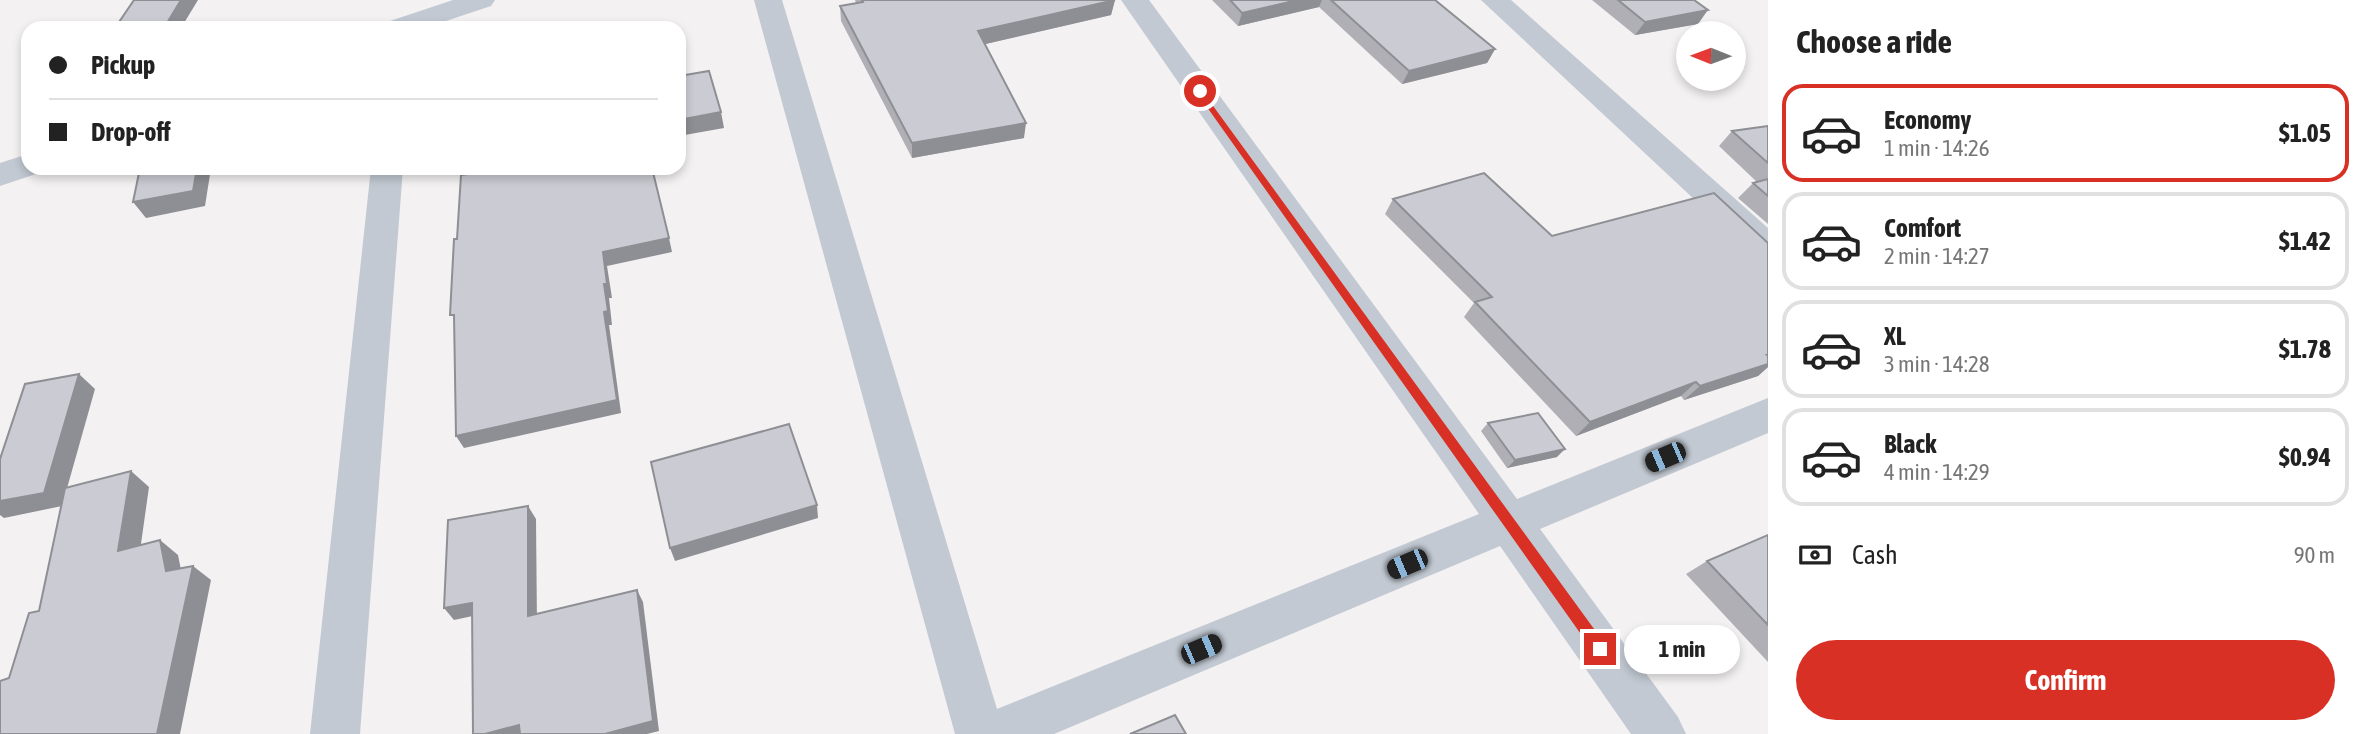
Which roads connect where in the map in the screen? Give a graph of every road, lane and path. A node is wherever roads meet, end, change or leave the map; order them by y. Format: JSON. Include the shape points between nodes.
{"nodes":[{"id":1,"x":481,"y":0,"type":"edge"},
{"id":2,"x":768,"y":0,"type":"edge"},
{"id":3,"x":1135,"y":0,"type":"edge"},
{"id":4,"x":1495,"y":0,"type":"edge"},
{"id":5,"x":418,"y":21,"type":"edge"},
{"id":6,"x":21,"y":168,"type":"edge"},
{"id":7,"x":0,"y":175,"type":"edge"},
{"id":8,"x":386,"y":175,"type":"edge"},
{"id":9,"x":1768,"y":248,"type":"edge"},
{"id":10,"x":1768,"y":415,"type":"edge"},
{"id":11,"x":1510,"y":522,"type":"junction"},
{"id":12,"x":335,"y":734,"type":"edge"},
{"id":13,"x":980,"y":734,"type":"edge"},
{"id":14,"x":995,"y":734,"type":"edge"},
{"id":15,"x":1661,"y":734,"type":"edge"}],
"edges":[{"from":1,"to":5,"type":"street"},
{"from":2,"to":13,"type":"street"},
{"from":3,"to":11,"type":"street"},
{"from":4,"to":9,"type":"street"},
{"from":6,"to":7,"type":"street"},
{"from":8,"to":12,"type":"street"},
{"from":10,"to":11,"type":"street"},
{"from":11,"to":14,"type":"street"},
{"from":11,"to":15,"type":"street"}]}
